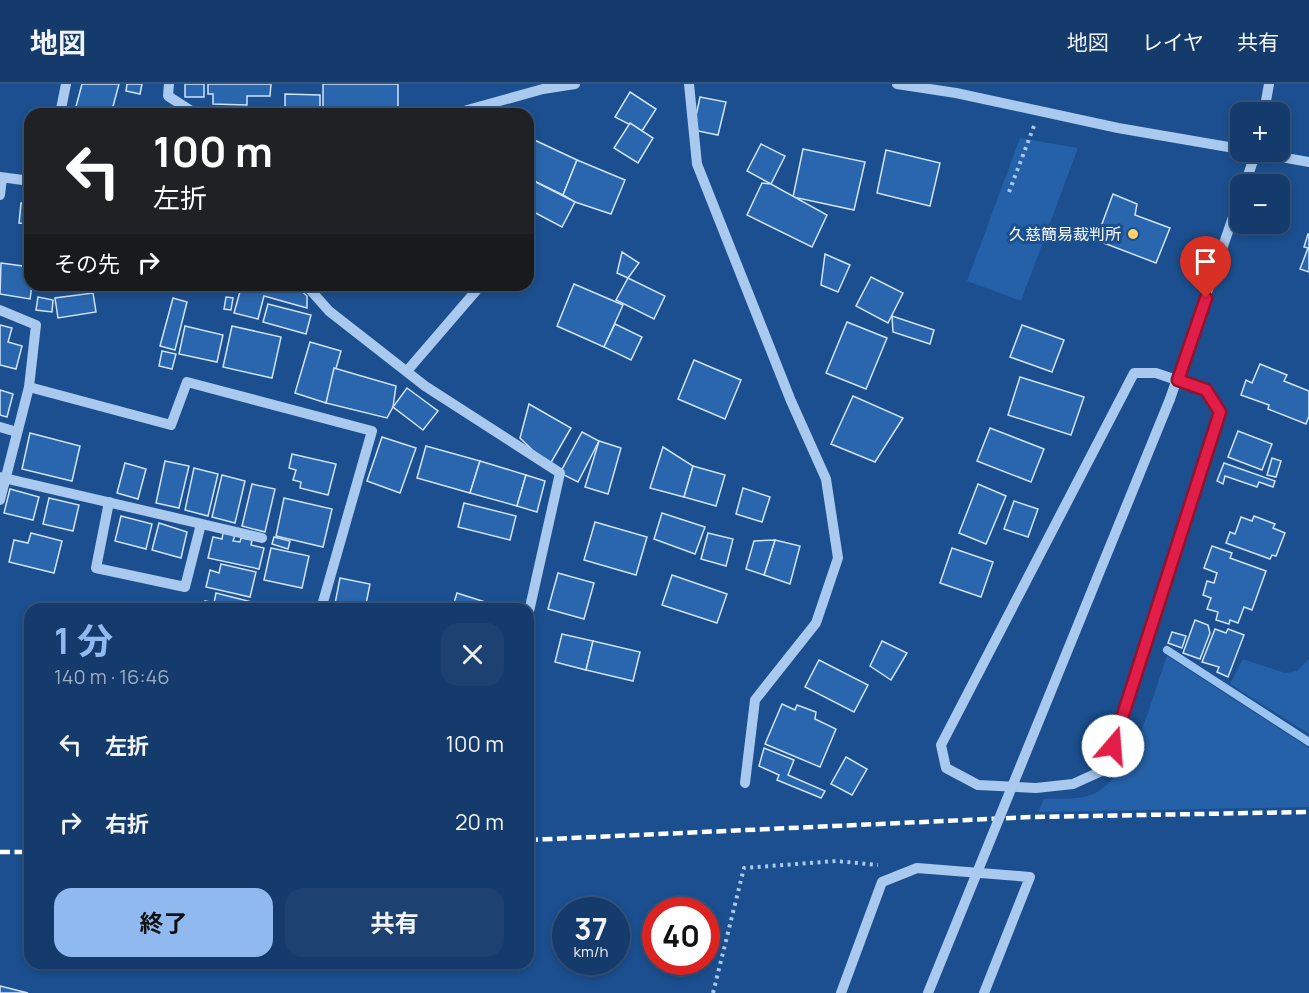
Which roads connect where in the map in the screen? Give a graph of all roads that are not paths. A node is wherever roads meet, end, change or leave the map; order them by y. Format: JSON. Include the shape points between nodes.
{"nodes":[{"id":1,"x":66,"y":84,"type":"edge"},
{"id":2,"x":169,"y":84,"type":"edge"},
{"id":3,"x":575,"y":84,"type":"edge"},
{"id":4,"x":689,"y":84,"type":"edge"},
{"id":5,"x":897,"y":84,"type":"edge"},
{"id":6,"x":1269,"y":84,"type":"edge"},
{"id":7,"x":542,"y":86,"type":"edge"},
{"id":8,"x":1266,"y":102,"type":"edge"},
{"id":9,"x":61,"y":108,"type":"edge"},
{"id":10,"x":187,"y":108,"type":"edge"},
{"id":11,"x":472,"y":108,"type":"edge"},
{"id":12,"x":1230,"y":147,"type":"edge"},
{"id":13,"x":1290,"y":158,"type":"edge"},
{"id":14,"x":1309,"y":162,"type":"edge"},
{"id":15,"x":1,"y":178,"type":"edge"},
{"id":16,"x":24,"y":180,"type":"edge"},
{"id":17,"x":0,"y":195,"type":"edge"},
{"id":18,"x":1230,"y":227,"type":"edge"},
{"id":19,"x":311,"y":291,"type":"edge"},
{"id":20,"x":476,"y":291,"type":"edge"},
{"id":21,"x":0,"y":310,"type":"edge"},
{"id":22,"x":407,"y":371,"type":"junction"},
{"id":23,"x":1178,"y":380,"type":"junction"},
{"id":24,"x":29,"y":387,"type":"junction"},
{"id":25,"x":0,"y":427,"type":"edge"},
{"id":26,"x":17,"y":432,"type":"junction"},
{"id":27,"x":3,"y":477,"type":"edge"},
{"id":28,"x":0,"y":500,"type":"edge"},
{"id":29,"x":109,"y":502,"type":"junction"},
{"id":30,"x":201,"y":524,"type":"junction"},
{"id":31,"x":262,"y":538,"type":"dead end"},
{"id":32,"x":323,"y":603,"type":"edge"},
{"id":33,"x":531,"y":603,"type":"edge"},
{"id":34,"x":745,"y":783,"type":"dead end"},
{"id":35,"x":841,"y":993,"type":"edge"},
{"id":36,"x":928,"y":993,"type":"edge"},
{"id":37,"x":984,"y":993,"type":"edge"}],
"edges":[{"from":1,"to":9,"type":"street"},
{"from":2,"to":10,"type":"street","via":[[168,96]]},
{"from":3,"to":7,"type":"street"},
{"from":4,"to":34,"type":"street","via":[[697,164],[791,401],[826,478],[838,558],[816,623],[755,700]]},
{"from":5,"to":12,"type":"street"},
{"from":6,"to":8,"type":"street"},
{"from":7,"to":11,"type":"street"},
{"from":13,"to":14,"type":"street"},
{"from":15,"to":16,"type":"street"},
{"from":15,"to":17,"type":"street"},
{"from":18,"to":23,"type":"street"},
{"from":19,"to":22,"type":"street","via":[[328,311]]},
{"from":20,"to":22,"type":"street"},
{"from":21,"to":24,"type":"street","via":[[36,326]]},
{"from":22,"to":33,"type":"street","via":[[560,473]]},
{"from":23,"to":23,"type":"street","via":[[1206,390],[1220,412],[1106,769],[1073,784],[1036,788],[978,785],[946,768],[941,745],[1134,373]]},
{"from":23,"to":36,"type":"street","bridge":true},
{"from":24,"to":26,"type":"street"},
{"from":24,"to":32,"type":"street","via":[[171,425],[187,382],[372,431]]},
{"from":25,"to":26,"type":"street"},
{"from":26,"to":27,"type":"street"},
{"from":27,"to":28,"type":"street"},
{"from":27,"to":29,"type":"street"},
{"from":29,"to":30,"type":"street"},
{"from":29,"to":30,"type":"street","via":[[96,568],[185,587]]},
{"from":30,"to":31,"type":"street"},
{"from":35,"to":37,"type":"street","via":[[882,882],[917,868],[1030,877]]}]}
